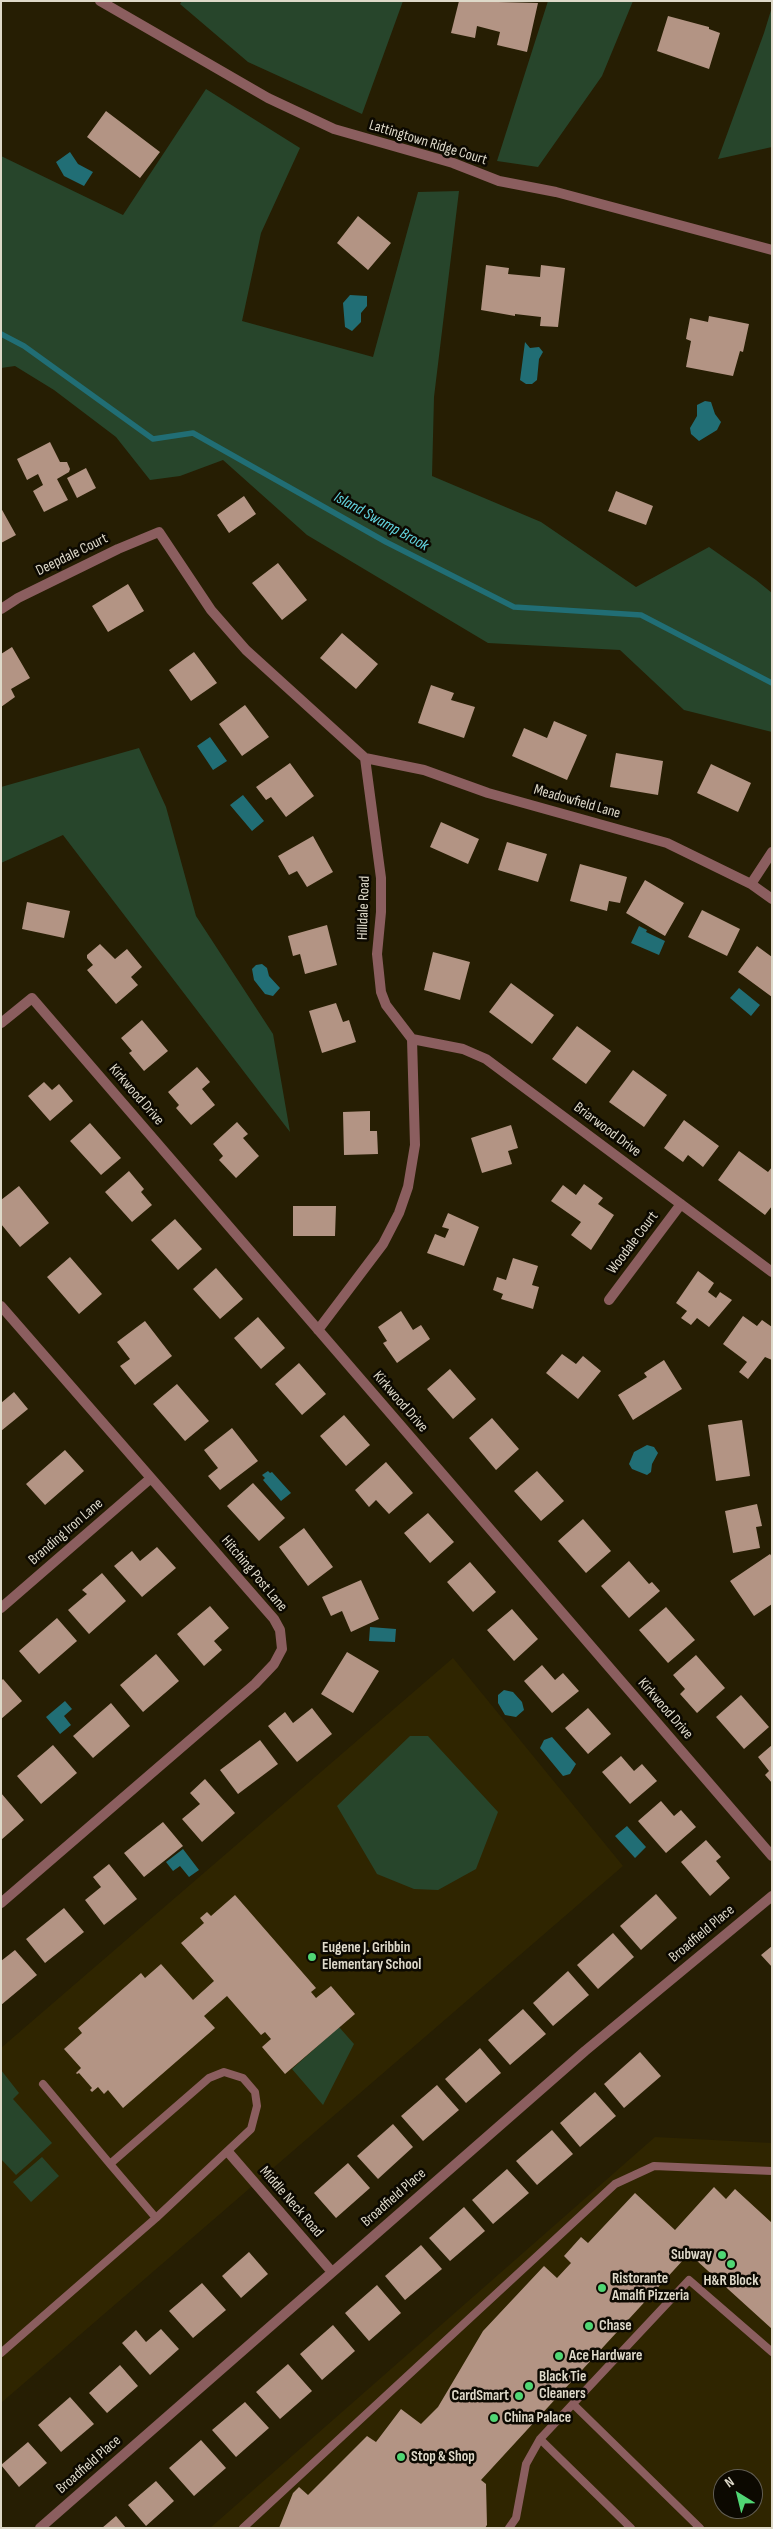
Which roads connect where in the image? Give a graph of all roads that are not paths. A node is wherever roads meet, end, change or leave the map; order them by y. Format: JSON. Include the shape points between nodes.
{"nodes":[{"id":1,"x":100,"y":1,"type":"edge"},
{"id":2,"x":772,"y":250,"type":"edge"},
{"id":3,"x":1,"y":609,"type":"edge"},
{"id":4,"x":365,"y":758,"type":"junction"},
{"id":5,"x":772,"y":852,"type":"edge"},
{"id":6,"x":751,"y":884,"type":"junction"},
{"id":7,"x":772,"y":899,"type":"edge"},
{"id":8,"x":1,"y":1023,"type":"edge"},
{"id":9,"x":412,"y":1039,"type":"junction"},
{"id":10,"x":680,"y":1204,"type":"junction"},
{"id":11,"x":772,"y":1272,"type":"edge"},
{"id":12,"x":609,"y":1300,"type":"dead end"},
{"id":13,"x":2,"y":1309,"type":"edge"},
{"id":14,"x":318,"y":1330,"type":"junction"},
{"id":15,"x":151,"y":1478,"type":"junction"},
{"id":16,"x":1,"y":1608,"type":"edge"},
{"id":17,"x":772,"y":1856,"type":"edge"},
{"id":18,"x":772,"y":1896,"type":"edge"},
{"id":19,"x":1,"y":1903,"type":"edge"},
{"id":20,"x":43,"y":2084,"type":"dead end"},
{"id":21,"x":229,"y":2152,"type":"junction"},
{"id":22,"x":110,"y":2164,"type":"junction"},
{"id":23,"x":772,"y":2170,"type":"edge"},
{"id":24,"x":156,"y":2218,"type":"junction"},
{"id":25,"x":332,"y":2272,"type":"junction"},
{"id":26,"x":772,"y":2352,"type":"edge"},
{"id":27,"x":1,"y":2353,"type":"edge"},
{"id":28,"x":573,"y":2404,"type":"junction"},
{"id":29,"x":540,"y":2439,"type":"junction"},
{"id":30,"x":40,"y":2528,"type":"edge"},
{"id":31,"x":243,"y":2528,"type":"edge"},
{"id":32,"x":509,"y":2528,"type":"edge"},
{"id":33,"x":631,"y":2528,"type":"edge"},
{"id":34,"x":700,"y":2528,"type":"edge"}],
"edges":[{"from":1,"to":2,"type":"street","name":"Lattingtown Ridge Court","via":[[268,98],[334,129],[453,163],[498,180],[556,192]]},
{"from":3,"to":4,"type":"street","name":"Deepdale Court","via":[[118,549],[159,532],[211,610],[246,650]]},
{"from":4,"to":6,"type":"street","name":"Meadowfield Lane","via":[[424,770],[488,793],[667,843]]},
{"from":4,"to":9,"type":"street","name":"Hilldale Road","via":[[381,878],[377,954],[381,992],[386,1005]]},
{"from":5,"to":6,"type":"street"},
{"from":6,"to":7,"type":"street","name":"Meadowfield Lane"},
{"from":8,"to":14,"type":"street","name":"Kirkwood Drive","via":[[32,998]]},
{"from":9,"to":10,"type":"street","name":"Briarwood Drive","via":[[463,1049],[486,1059]]},
{"from":9,"to":14,"type":"street","via":[[415,1145],[408,1187],[383,1244]]},
{"from":10,"to":11,"type":"street","name":"Briarwood Drive"},
{"from":10,"to":12,"type":"street","name":"Woodale Court"},
{"from":13,"to":15,"type":"street","name":"Hitching Post Lane"},
{"from":14,"to":17,"type":"street","name":"Kirkwood Drive"},
{"from":15,"to":16,"type":"street","name":"Branding Iron Lane"},
{"from":15,"to":19,"type":"street","name":"Hitching Post Lane","via":[[274,1619],[280,1630],[282,1649],[274,1664],[255,1684]]},
{"from":18,"to":25,"type":"street","name":"Broadfield Place","via":[[585,2051]]},
{"from":20,"to":22,"type":"lane"},
{"from":21,"to":22,"type":"lane","via":[[251,2129],[257,2106],[255,2092],[244,2078],[224,2072],[209,2078]]},
{"from":21,"to":24,"type":"lane"},
{"from":21,"to":25,"type":"street","name":"Middle Neck Road"},
{"from":22,"to":24,"type":"lane"},
{"from":23,"to":31,"type":"lane","via":[[654,2166],[615,2184]]},
{"from":24,"to":27,"type":"lane"},
{"from":25,"to":30,"type":"street","name":"Broadfield Place"},
{"from":26,"to":28,"type":"lane","via":[[689,2280]]},
{"from":28,"to":29,"type":"lane"},
{"from":28,"to":34,"type":"lane"},
{"from":29,"to":32,"type":"lane","via":[[526,2464],[516,2518]]},
{"from":29,"to":33,"type":"lane"}]}
